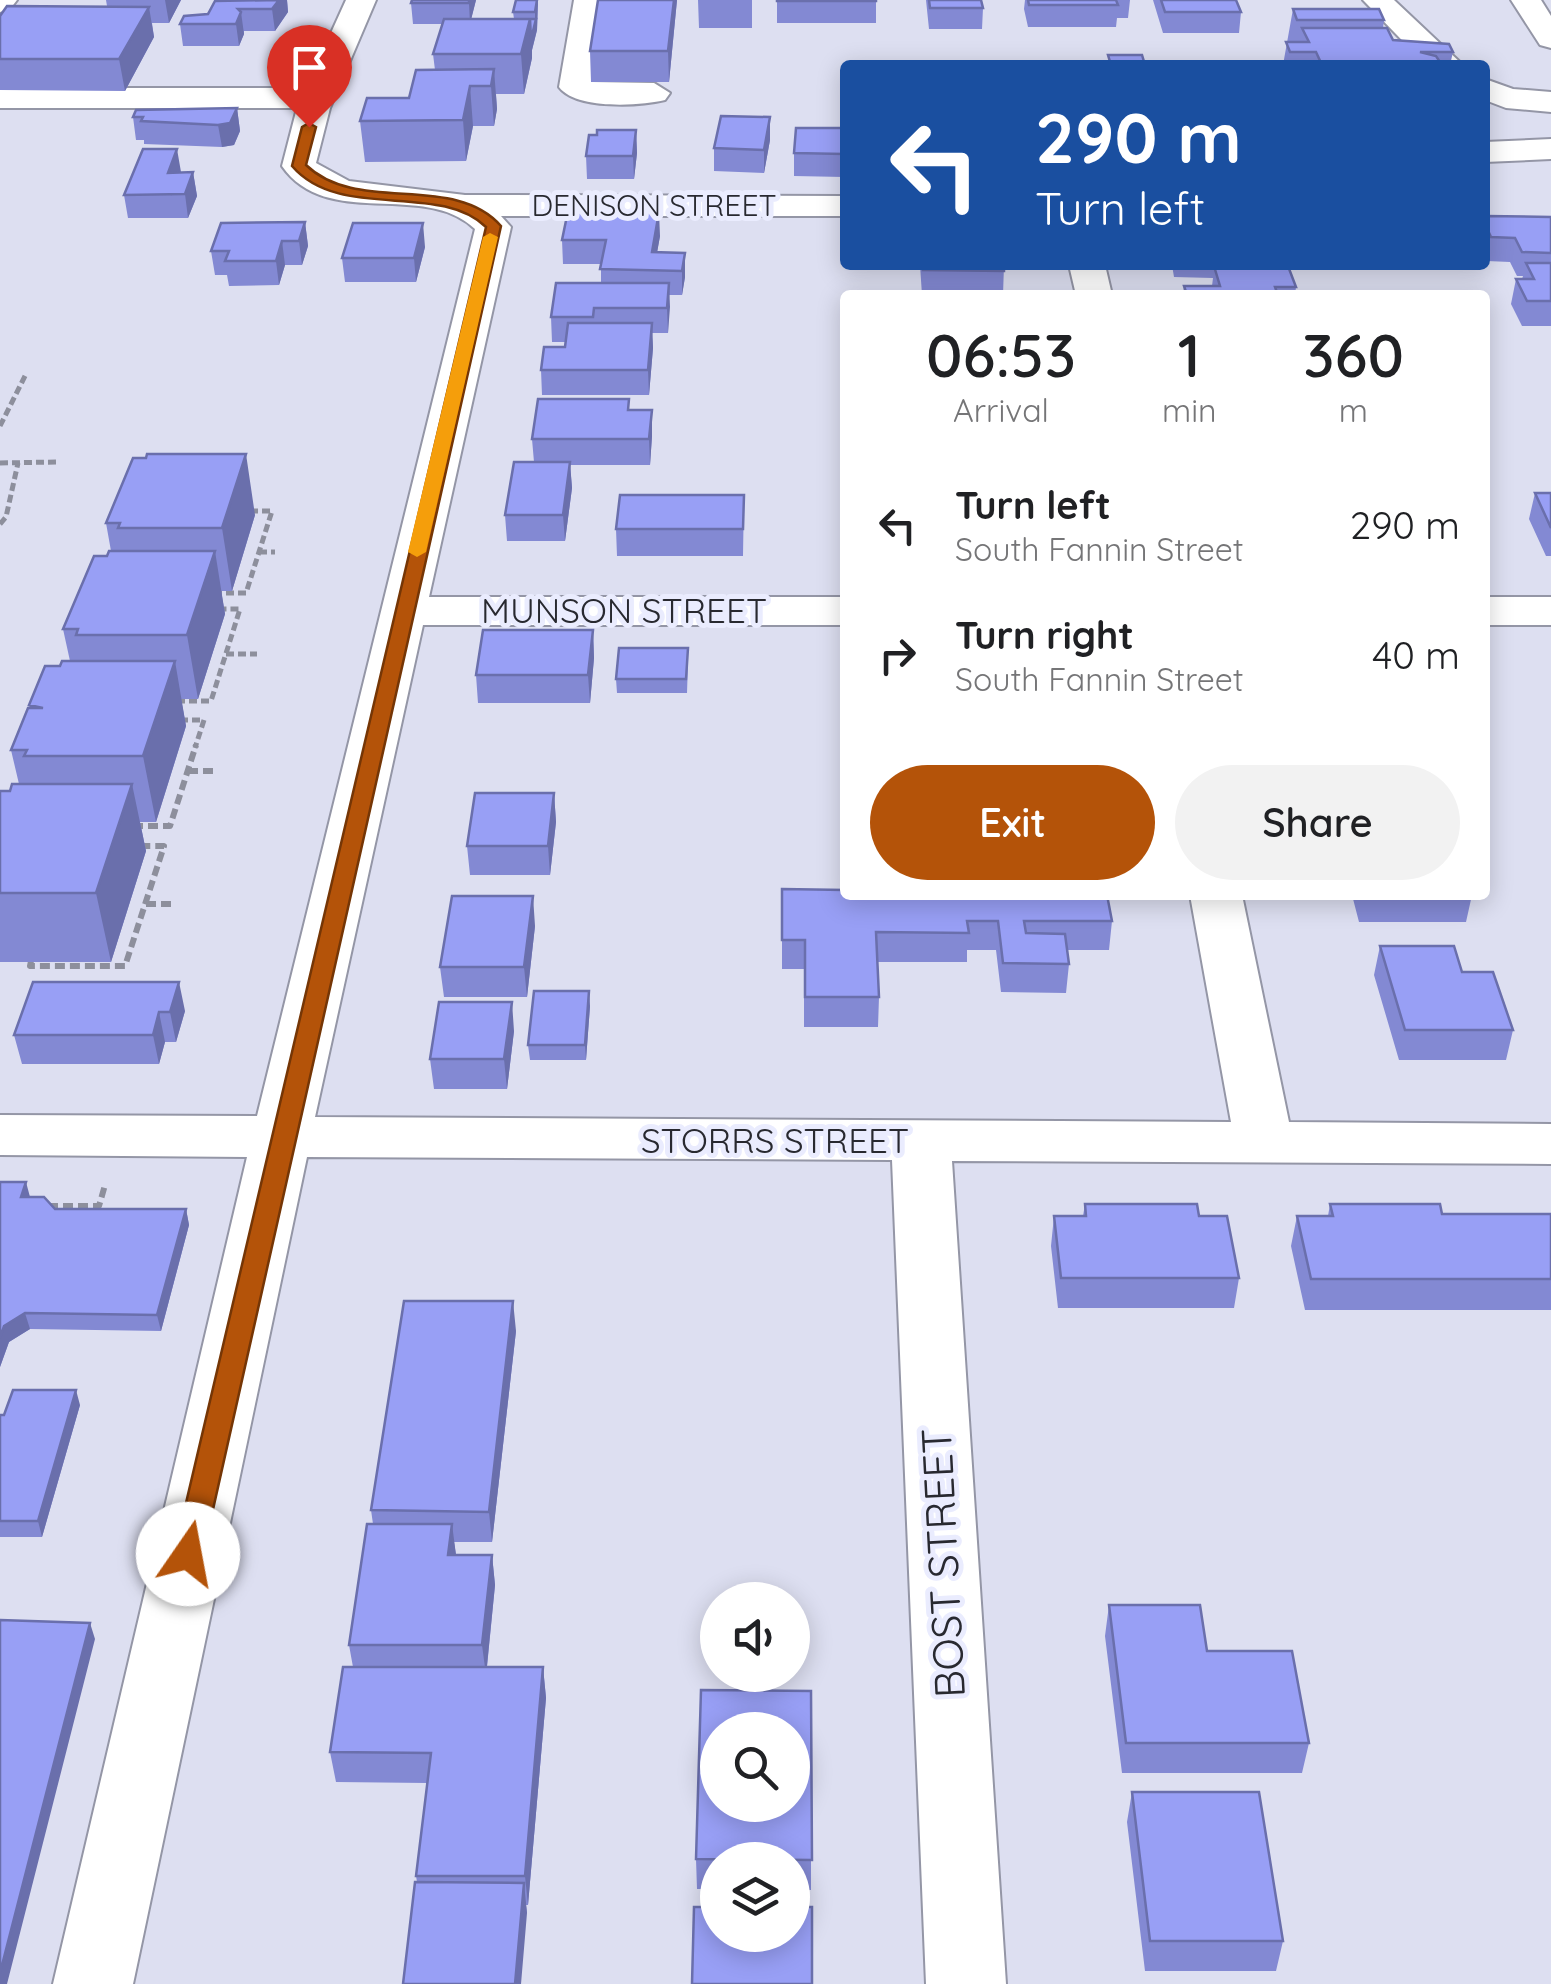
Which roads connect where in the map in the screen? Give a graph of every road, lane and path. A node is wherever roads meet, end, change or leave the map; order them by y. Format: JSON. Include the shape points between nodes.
{"nodes":[{"id":1,"x":361,"y":0,"type":"edge"},
{"id":2,"x":589,"y":0,"type":"edge"},
{"id":3,"x":1378,"y":0,"type":"edge"},
{"id":4,"x":1526,"y":0,"type":"edge"},
{"id":5,"x":1551,"y":39,"type":"edge"},
{"id":6,"x":1440,"y":60,"type":"edge"},
{"id":7,"x":1490,"y":90,"type":"edge"},
{"id":8,"x":654,"y":92,"type":"edge"},
{"id":9,"x":0,"y":98,"type":"edge"},
{"id":10,"x":320,"y":98,"type":"junction"},
{"id":11,"x":1551,"y":102,"type":"edge"},
{"id":12,"x":1551,"y":149,"type":"edge"},
{"id":13,"x":1490,"y":152,"type":"edge"},
{"id":14,"x":462,"y":205,"type":"junction"},
{"id":15,"x":840,"y":206,"type":"edge"},
{"id":16,"x":26,"y":374,"type":"dead end"},
{"id":17,"x":4,"y":407,"type":"edge"},
{"id":18,"x":0,"y":426,"type":"edge"},
{"id":19,"x":0,"y":462,"type":"edge"},
{"id":20,"x":18,"y":462,"type":"junction"},
{"id":21,"x":56,"y":462,"type":"dead end"},
{"id":22,"x":234,"y":511,"type":"edge"},
{"id":23,"x":0,"y":524,"type":"edge"},
{"id":24,"x":259,"y":552,"type":"junction"},
{"id":25,"x":274,"y":552,"type":"dead end"},
{"id":26,"x":198,"y":593,"type":"edge"},
{"id":27,"x":201,"y":608,"type":"edge"},
{"id":28,"x":404,"y":611,"type":"junction"},
{"id":29,"x":840,"y":611,"type":"edge"},
{"id":30,"x":1490,"y":611,"type":"edge"},
{"id":31,"x":1551,"y":612,"type":"edge"},
{"id":32,"x":226,"y":654,"type":"junction"},
{"id":33,"x":257,"y":654,"type":"dead end"},
{"id":34,"x":162,"y":702,"type":"edge"},
{"id":35,"x":170,"y":720,"type":"edge"},
{"id":36,"x":188,"y":771,"type":"junction"},
{"id":37,"x":216,"y":771,"type":"dead end"},
{"id":38,"x":116,"y":826,"type":"edge"},
{"id":39,"x":128,"y":846,"type":"edge"},
{"id":40,"x":1217,"y":900,"type":"edge"},
{"id":41,"x":146,"y":904,"type":"junction"},
{"id":42,"x":176,"y":904,"type":"dead end"},
{"id":43,"x":31,"y":962,"type":"dead end"},
{"id":44,"x":0,"y":1135,"type":"edge"},
{"id":45,"x":281,"y":1138,"type":"junction"},
{"id":46,"x":920,"y":1142,"type":"junction"},
{"id":47,"x":1264,"y":1143,"type":"junction"},
{"id":48,"x":1551,"y":1144,"type":"edge"},
{"id":49,"x":107,"y":1180,"type":"dead end"},
{"id":50,"x":45,"y":1206,"type":"edge"},
{"id":51,"x":93,"y":1984,"type":"edge"},
{"id":52,"x":966,"y":1984,"type":"edge"}],
"edges":[{"from":1,"to":10,"type":"street"},
{"from":2,"to":8,"type":"street","via":[[575,87]]},
{"from":3,"to":6,"type":"street"},
{"from":4,"to":5,"type":"street"},
{"from":7,"to":11,"type":"street"},
{"from":9,"to":10,"type":"street"},
{"from":10,"to":14,"type":"street","name":"DENISON STREET","via":[[299,155],[299,166],[313,179],[342,190]]},
{"from":12,"to":13,"type":"street"},
{"from":14,"to":15,"type":"street","name":"DENISON STREET"},
{"from":14,"to":28,"type":"street","via":[[493,226]]},
{"from":16,"to":17,"type":"path"},
{"from":17,"to":18,"type":"path"},
{"from":19,"to":20,"type":"path"},
{"from":20,"to":21,"type":"path"},
{"from":20,"to":23,"type":"path"},
{"from":22,"to":24,"type":"path","via":[[272,512]]},
{"from":24,"to":25,"type":"path"},
{"from":24,"to":26,"type":"path","via":[[246,593]]},
{"from":27,"to":32,"type":"path","via":[[240,609]]},
{"from":28,"to":29,"type":"street","name":"MUNSON STREET"},
{"from":28,"to":45,"type":"street"},
{"from":30,"to":31,"type":"street"},
{"from":32,"to":33,"type":"path"},
{"from":32,"to":34,"type":"path","via":[[211,702]]},
{"from":35,"to":36,"type":"path","via":[[204,720]]},
{"from":36,"to":37,"type":"path"},
{"from":36,"to":38,"type":"path","via":[[170,826]]},
{"from":39,"to":41,"type":"path","via":[[164,846]]},
{"from":40,"to":47,"type":"street"},
{"from":41,"to":42,"type":"path"},
{"from":41,"to":43,"type":"path","via":[[126,966]]},
{"from":44,"to":45,"type":"street","name":"STORRS STREET"},
{"from":45,"to":46,"type":"street","name":"STORRS STREET"},
{"from":45,"to":51,"type":"street"},
{"from":46,"to":47,"type":"street","name":"STORRS STREET"},
{"from":46,"to":52,"type":"street","name":"BOST STREET"},
{"from":47,"to":48,"type":"street","name":"STORRS STREET"},
{"from":49,"to":50,"type":"path","via":[[100,1206]]}]}
